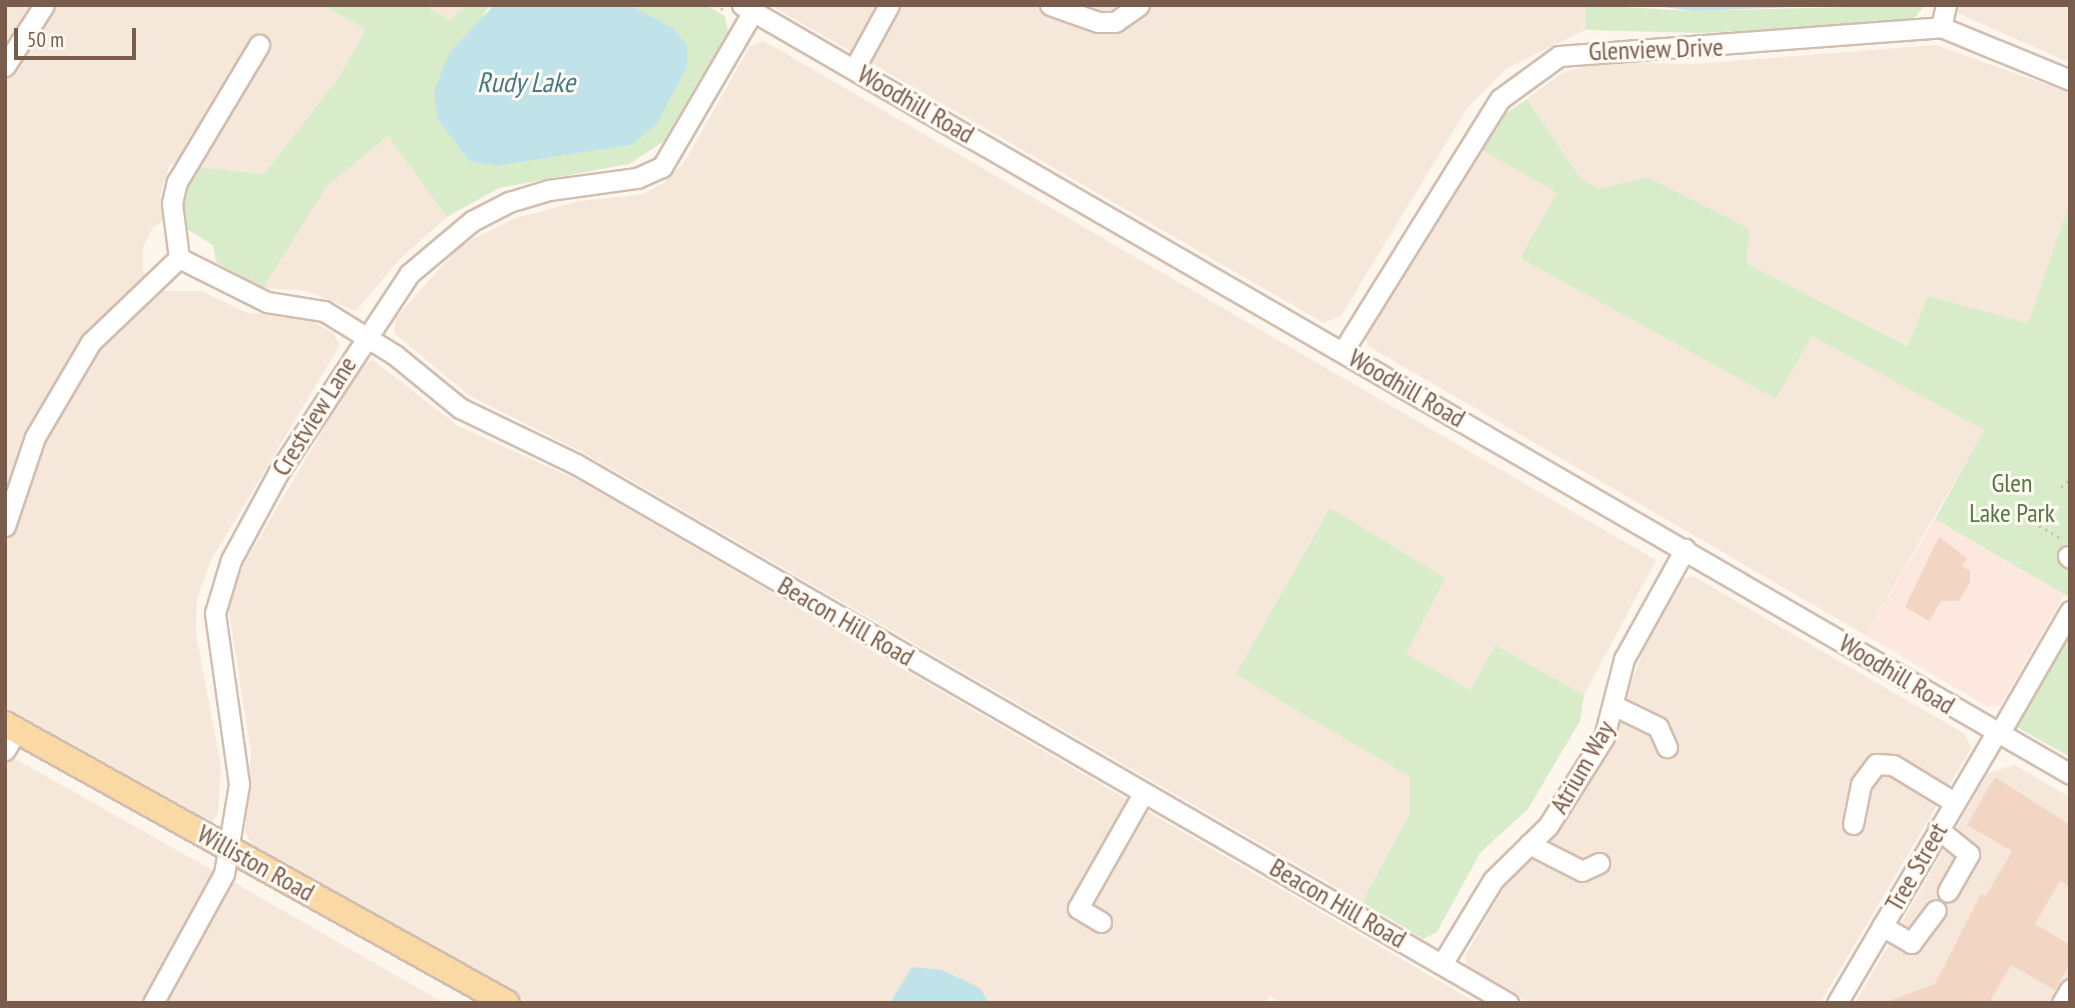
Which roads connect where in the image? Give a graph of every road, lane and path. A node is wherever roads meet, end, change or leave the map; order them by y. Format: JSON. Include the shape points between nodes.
{"nodes":[{"id":1,"x":44,"y":5,"type":"edge"},
{"id":2,"x":889,"y":5,"type":"edge"},
{"id":3,"x":1050,"y":5,"type":"edge"},
{"id":4,"x":1139,"y":5,"type":"edge"},
{"id":5,"x":1946,"y":5,"type":"edge"},
{"id":6,"x":748,"y":8,"type":"edge"},
{"id":7,"x":1941,"y":27,"type":"junction"},
{"id":8,"x":258,"y":45,"type":"dead end"},
{"id":9,"x":5,"y":66,"type":"edge"},
{"id":10,"x":855,"y":69,"type":"junction"},
{"id":11,"x":2070,"y":80,"type":"edge"},
{"id":12,"x":179,"y":258,"type":"junction"},
{"id":13,"x":364,"y":335,"type":"junction"},
{"id":14,"x":1343,"y":351,"type":"junction"},
{"id":15,"x":2070,"y":479,"type":"edge"},
{"id":16,"x":2061,"y":486,"type":"dead end"},
{"id":17,"x":2027,"y":519,"type":"dead end"},
{"id":18,"x":5,"y":526,"type":"edge"},
{"id":19,"x":1685,"y":549,"type":"junction"},
{"id":20,"x":2069,"y":552,"type":"edge"},
{"id":21,"x":2070,"y":611,"type":"edge"},
{"id":22,"x":1615,"y":706,"type":"junction"},
{"id":23,"x":1997,"y":733,"type":"junction"},
{"id":24,"x":9,"y":735,"type":"edge"},
{"id":25,"x":1667,"y":747,"type":"dead end"},
{"id":26,"x":2070,"y":774,"type":"edge"},
{"id":27,"x":1143,"y":792,"type":"junction"},
{"id":28,"x":1954,"y":802,"type":"junction"},
{"id":29,"x":1853,"y":824,"type":"dead end"},
{"id":30,"x":1938,"y":829,"type":"junction"},
{"id":31,"x":1529,"y":844,"type":"junction"},
{"id":32,"x":229,"y":849,"type":"junction"},
{"id":33,"x":1599,"y":863,"type":"dead end"},
{"id":34,"x":1948,"y":891,"type":"dead end"},
{"id":35,"x":1936,"y":910,"type":"dead end"},
{"id":36,"x":1101,"y":922,"type":"dead end"},
{"id":37,"x":1882,"y":926,"type":"junction"},
{"id":38,"x":1442,"y":964,"type":"junction"},
{"id":39,"x":2070,"y":989,"type":"edge"},
{"id":40,"x":153,"y":1003,"type":"edge"},
{"id":41,"x":507,"y":1003,"type":"edge"},
{"id":42,"x":1508,"y":1003,"type":"edge"},
{"id":43,"x":1837,"y":1003,"type":"edge"},
{"id":44,"x":2062,"y":1003,"type":"edge"}],
"edges":[{"from":1,"to":9,"type":"street"},
{"from":2,"to":10,"type":"street"},
{"from":3,"to":4,"type":"street","via":[[1115,22]]},
{"from":5,"to":7,"type":"street"},
{"from":6,"to":10,"type":"street","name":"Woodhill Road"},
{"from":6,"to":13,"type":"street","name":"Crestview Lane","via":[[662,167],[637,178],[549,190],[472,222],[409,274]]},
{"from":7,"to":11,"type":"street","name":"Glenview Drive"},
{"from":7,"to":14,"type":"street","name":"Glenview Drive","via":[[1559,56],[1500,99]]},
{"from":8,"to":12,"type":"street","via":[[177,182],[172,203]]},
{"from":10,"to":14,"type":"street","name":"Woodhill Road"},
{"from":12,"to":13,"type":"street","name":"Beacon Hill Road","via":[[267,302],[324,311]]},
{"from":12,"to":18,"type":"street","via":[[90,342],[35,437]]},
{"from":13,"to":27,"type":"street","name":"Beacon Hill Road","via":[[460,408],[576,464]]},
{"from":13,"to":32,"type":"street","name":"Crestview Lane","via":[[278,472],[220,586],[217,642],[239,784]]},
{"from":14,"to":19,"type":"street","name":"Woodhill Road"},
{"from":15,"to":16,"type":"path"},
{"from":17,"to":20,"type":"path"},
{"from":19,"to":22,"type":"street","name":"Atrium Way","via":[[1625,659]]},
{"from":19,"to":23,"type":"street","name":"Woodhill Road"},
{"from":21,"to":23,"type":"street","name":"Tree Street"},
{"from":22,"to":25,"type":"street","via":[[1658,727]]},
{"from":22,"to":31,"type":"street","name":"Atrium Way","via":[[1563,804]]},
{"from":23,"to":26,"type":"street","name":"Woodhill Road"},
{"from":23,"to":28,"type":"street","name":"Tree Street"},
{"from":24,"to":32,"type":"main road","name":"Williston Road"},
{"from":27,"to":36,"type":"street","via":[[1078,908]]},
{"from":27,"to":38,"type":"street","name":"Beacon Hill Road"},
{"from":28,"to":29,"type":"street","via":[[1893,765],[1876,764],[1861,784]]},
{"from":28,"to":30,"type":"street","name":"Tree Street"},
{"from":30,"to":34,"type":"street","via":[[1969,854]]},
{"from":30,"to":37,"type":"street","name":"Tree Street"},
{"from":31,"to":33,"type":"street","via":[[1582,871]]},
{"from":31,"to":38,"type":"street","name":"Atrium Way","via":[[1493,880]]},
{"from":32,"to":40,"type":"street","name":"Crestview Lane","via":[[224,874]]},
{"from":32,"to":41,"type":"main road","name":"Williston Road"},
{"from":35,"to":37,"type":"street","via":[[1911,943]]},
{"from":37,"to":43,"type":"street","name":"Tree Street"},
{"from":38,"to":42,"type":"street","name":"Beacon Hill Road"},
{"from":39,"to":44,"type":"street"}]}
